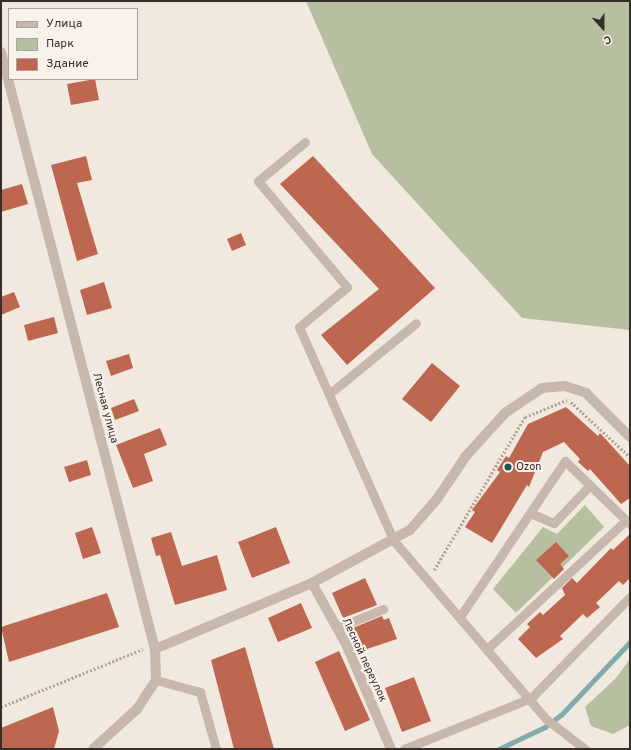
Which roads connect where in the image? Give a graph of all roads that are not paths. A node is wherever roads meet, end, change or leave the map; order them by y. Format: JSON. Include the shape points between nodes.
{"nodes":[{"id":1,"x":1,"y":52,"type":"edge"},
{"id":2,"x":8,"y":79,"type":"edge"},
{"id":3,"x":8,"y":80,"type":"edge"},
{"id":4,"x":305,"y":142,"type":"dead end"},
{"id":5,"x":416,"y":323,"type":"dead end"},
{"id":6,"x":329,"y":394,"type":"junction"},
{"id":7,"x":630,"y":437,"type":"edge"},
{"id":8,"x":590,"y":485,"type":"junction"},
{"id":9,"x":530,"y":513,"type":"junction"},
{"id":10,"x":628,"y":522,"type":"edge"},
{"id":11,"x":394,"y":541,"type":"junction"},
{"id":12,"x":312,"y":583,"type":"junction"},
{"id":13,"x":630,"y":597,"type":"edge"},
{"id":14,"x":383,"y":609,"type":"dead end"},
{"id":15,"x":461,"y":615,"type":"junction"},
{"id":16,"x":337,"y":628,"type":"junction"},
{"id":17,"x":488,"y":648,"type":"junction"},
{"id":18,"x":155,"y":649,"type":"junction"},
{"id":19,"x":156,"y":680,"type":"junction"},
{"id":20,"x":531,"y":698,"type":"junction"},
{"id":21,"x":93,"y":749,"type":"edge"},
{"id":22,"x":216,"y":749,"type":"edge"},
{"id":23,"x":391,"y":749,"type":"edge"},
{"id":24,"x":404,"y":749,"type":"edge"},
{"id":25,"x":585,"y":749,"type":"edge"}],
"edges":[{"from":1,"to":2,"type":"street","name":"Лесная улица"},
{"from":3,"to":18,"type":"street","name":"Лесная улица"},
{"from":4,"to":6,"type":"lane","via":[[258,181],[347,287],[300,327]]},
{"from":5,"to":6,"type":"lane"},
{"from":6,"to":11,"type":"lane"},
{"from":7,"to":11,"type":"street","via":[[586,393],[564,386],[542,388],[506,413],[466,456],[437,498],[414,525]]},
{"from":8,"to":9,"type":"lane","via":[[554,523]]},
{"from":8,"to":9,"type":"lane","via":[[565,461]]},
{"from":8,"to":10,"type":"lane"},
{"from":9,"to":15,"type":"lane"},
{"from":10,"to":17,"type":"lane"},
{"from":11,"to":12,"type":"street"},
{"from":11,"to":15,"type":"lane"},
{"from":12,"to":16,"type":"street","name":"Лесной переулок"},
{"from":12,"to":18,"type":"street"},
{"from":13,"to":20,"type":"lane"},
{"from":14,"to":16,"type":"lane"},
{"from":15,"to":17,"type":"lane"},
{"from":16,"to":23,"type":"street","name":"Лесной переулок"},
{"from":17,"to":20,"type":"lane"},
{"from":18,"to":19,"type":"street","name":"Лесная улица"},
{"from":19,"to":21,"type":"street","via":[[137,709]]},
{"from":19,"to":22,"type":"lane","via":[[200,692]]},
{"from":20,"to":24,"type":"lane"},
{"from":20,"to":25,"type":"lane","via":[[546,719]]}]}
